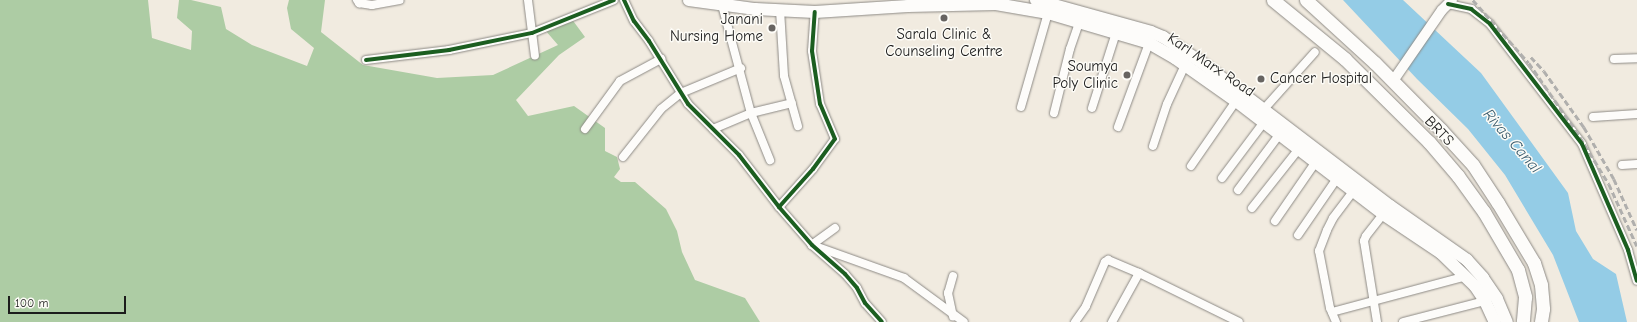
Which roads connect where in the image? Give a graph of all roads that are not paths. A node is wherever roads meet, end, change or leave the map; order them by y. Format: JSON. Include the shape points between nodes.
{"nodes":[{"id":1,"x":357,"y":0,"type":"edge"},
{"id":2,"x":400,"y":0,"type":"edge"},
{"id":3,"x":528,"y":0,"type":"edge"},
{"id":4,"x":614,"y":0,"type":"edge"},
{"id":5,"x":624,"y":0,"type":"edge"},
{"id":6,"x":689,"y":0,"type":"edge"},
{"id":7,"x":1036,"y":0,"type":"edge"},
{"id":8,"x":1274,"y":0,"type":"edge"},
{"id":9,"x":1306,"y":0,"type":"edge"},
{"id":10,"x":1447,"y":4,"type":"edge"},
{"id":11,"x":722,"y":5,"type":"junction"},
{"id":12,"x":780,"y":10,"type":"junction"},
{"id":13,"x":815,"y":12,"type":"junction"},
{"id":14,"x":1048,"y":13,"type":"junction"},
{"id":15,"x":1079,"y":23,"type":"junction"},
{"id":16,"x":532,"y":33,"type":"junction"},
{"id":17,"x":1116,"y":33,"type":"junction"},
{"id":18,"x":1149,"y":43,"type":"junction"},
{"id":19,"x":1314,"y":52,"type":"dead end"},
{"id":20,"x":535,"y":56,"type":"dead end"},
{"id":21,"x":1637,"y":58,"type":"edge"},
{"id":22,"x":661,"y":59,"type":"junction"},
{"id":23,"x":1614,"y":59,"type":"dead end"},
{"id":24,"x":366,"y":60,"type":"dead end"},
{"id":25,"x":1185,"y":65,"type":"junction"},
{"id":26,"x":740,"y":68,"type":"junction"},
{"id":27,"x":1393,"y":81,"type":"junction"},
{"id":28,"x":680,"y":93,"type":"junction"},
{"id":29,"x":1236,"y":101,"type":"junction"},
{"id":30,"x":792,"y":103,"type":"junction"},
{"id":31,"x":1021,"y":107,"type":"dead end"},
{"id":32,"x":1092,"y":108,"type":"dead end"},
{"id":33,"x":1264,"y":109,"type":"junction"},
{"id":34,"x":751,"y":112,"type":"junction"},
{"id":35,"x":1054,"y":113,"type":"dead end"},
{"id":36,"x":1637,"y":114,"type":"edge"},
{"id":37,"x":1593,"y":117,"type":"dead end"},
{"id":38,"x":1264,"y":122,"type":"junction"},
{"id":39,"x":798,"y":126,"type":"dead end"},
{"id":40,"x":1118,"y":127,"type":"dead end"},
{"id":41,"x":585,"y":129,"type":"dead end"},
{"id":42,"x":714,"y":129,"type":"junction"},
{"id":43,"x":1279,"y":135,"type":"junction"},
{"id":44,"x":1153,"y":146,"type":"dead end"},
{"id":45,"x":1298,"y":150,"type":"junction"},
{"id":46,"x":623,"y":157,"type":"dead end"},
{"id":47,"x":770,"y":160,"type":"dead end"},
{"id":48,"x":1315,"y":163,"type":"junction"},
{"id":49,"x":1637,"y":164,"type":"edge"},
{"id":50,"x":1191,"y":166,"type":"dead end"},
{"id":51,"x":1622,"y":166,"type":"dead end"},
{"id":52,"x":1222,"y":178,"type":"dead end"},
{"id":53,"x":1336,"y":180,"type":"junction"},
{"id":54,"x":1238,"y":190,"type":"dead end"},
{"id":55,"x":1353,"y":191,"type":"junction"},
{"id":56,"x":779,"y":207,"type":"junction"},
{"id":57,"x":1252,"y":208,"type":"dead end"},
{"id":58,"x":1383,"y":214,"type":"junction"},
{"id":59,"x":1275,"y":221,"type":"dead end"},
{"id":60,"x":835,"y":228,"type":"dead end"},
{"id":61,"x":1298,"y":235,"type":"dead end"},
{"id":62,"x":812,"y":245,"type":"junction"},
{"id":63,"x":1139,"y":272,"type":"junction"},
{"id":64,"x":953,"y":276,"type":"dead end"},
{"id":65,"x":1466,"y":276,"type":"junction"},
{"id":66,"x":1637,"y":281,"type":"edge"},
{"id":67,"x":1372,"y":301,"type":"junction"},
{"id":68,"x":1485,"y":301,"type":"junction"},
{"id":69,"x":1332,"y":312,"type":"junction"},
{"id":70,"x":953,"y":316,"type":"junction"},
{"id":71,"x":882,"y":322,"type":"edge"},
{"id":72,"x":964,"y":322,"type":"edge"},
{"id":73,"x":1075,"y":322,"type":"edge"},
{"id":74,"x":1112,"y":322,"type":"edge"},
{"id":75,"x":1239,"y":322,"type":"edge"},
{"id":76,"x":1336,"y":322,"type":"edge"},
{"id":77,"x":1377,"y":322,"type":"edge"},
{"id":78,"x":1403,"y":322,"type":"edge"},
{"id":79,"x":1495,"y":322,"type":"edge"},
{"id":80,"x":1507,"y":322,"type":"edge"},
{"id":81,"x":1523,"y":322,"type":"edge"},
{"id":82,"x":1541,"y":322,"type":"edge"}],
"edges":[{"from":1,"to":2,"type":"street","via":[[372,5]]},
{"from":3,"to":16,"type":"street"},
{"from":4,"to":16,"type":"street"},
{"from":5,"to":22,"type":"street","via":[[634,21]]},
{"from":6,"to":11,"type":"main road","name":"Karl Marx Road"},
{"from":7,"to":33,"type":"main road","name":"Karl Marx Road","via":[[1163,37]]},
{"from":8,"to":81,"type":"main road","name":"BRTS","via":[[1345,59],[1429,142],[1458,176],[1484,212],[1518,270],[1525,297]]},
{"from":9,"to":27,"type":"main road","name":"BRTS"},
{"from":10,"to":27,"type":"street"},
{"from":10,"to":66,"type":"street","via":[[1471,9],[1490,24],[1582,144],[1628,250]]},
{"from":11,"to":12,"type":"main road","name":"Karl Marx Road"},
{"from":11,"to":26,"type":"street"},
{"from":12,"to":13,"type":"main road","name":"Karl Marx Road"},
{"from":12,"to":30,"type":"street","via":[[784,76]]},
{"from":13,"to":14,"type":"main road","name":"Karl Marx Road","via":[[996,4]]},
{"from":13,"to":56,"type":"street","via":[[812,51],[820,104],[834,139],[813,169]]},
{"from":14,"to":15,"type":"main road","name":"Karl Marx Road"},
{"from":14,"to":31,"type":"street"},
{"from":15,"to":17,"type":"main road","name":"Karl Marx Road"},
{"from":15,"to":35,"type":"street"},
{"from":16,"to":20,"type":"street"},
{"from":16,"to":24,"type":"street","via":[[449,50]]},
{"from":17,"to":18,"type":"main road","name":"Karl Marx Road"},
{"from":17,"to":32,"type":"street"},
{"from":18,"to":25,"type":"main road","name":"Karl Marx Road"},
{"from":18,"to":40,"type":"street"},
{"from":19,"to":33,"type":"street"},
{"from":21,"to":23,"type":"street"},
{"from":22,"to":28,"type":"street"},
{"from":22,"to":41,"type":"street","via":[[620,81]]},
{"from":25,"to":29,"type":"main road","name":"Karl Marx Road"},
{"from":25,"to":44,"type":"street","via":[[1167,104]]},
{"from":26,"to":28,"type":"street"},
{"from":26,"to":34,"type":"street"},
{"from":27,"to":82,"type":"main road","name":"BRTS","via":[[1473,165],[1498,203],[1528,252],[1538,274],[1542,296]]},
{"from":28,"to":42,"type":"street"},
{"from":28,"to":46,"type":"street","via":[[661,109]]},
{"from":29,"to":38,"type":"main road","name":"Karl Marx Road"},
{"from":29,"to":50,"type":"street"},
{"from":30,"to":34,"type":"street"},
{"from":30,"to":39,"type":"street"},
{"from":33,"to":80,"type":"main road","name":"Karl Marx Road","via":[[1390,206],[1467,260],[1497,299]]},
{"from":34,"to":42,"type":"street"},
{"from":34,"to":47,"type":"street"},
{"from":36,"to":37,"type":"street"},
{"from":38,"to":43,"type":"main road","name":"Karl Marx Road"},
{"from":38,"to":52,"type":"street"},
{"from":42,"to":56,"type":"street","via":[[739,155]]},
{"from":43,"to":45,"type":"main road","name":"Karl Marx Road"},
{"from":43,"to":54,"type":"street"},
{"from":45,"to":48,"type":"main road","name":"Karl Marx Road"},
{"from":45,"to":57,"type":"street"},
{"from":48,"to":53,"type":"main road","name":"Karl Marx Road"},
{"from":48,"to":59,"type":"street"},
{"from":49,"to":51,"type":"street"},
{"from":53,"to":55,"type":"main road","name":"Karl Marx Road"},
{"from":53,"to":61,"type":"street"},
{"from":55,"to":58,"type":"main road","name":"Karl Marx Road"},
{"from":55,"to":69,"type":"street","via":[[1333,218],[1319,251]]},
{"from":56,"to":62,"type":"street"},
{"from":58,"to":65,"type":"main road","name":"Karl Marx Road","via":[[1441,253]]},
{"from":58,"to":67,"type":"street","via":[[1364,241]]},
{"from":60,"to":62,"type":"street"},
{"from":62,"to":70,"type":"street","via":[[904,278]]},
{"from":62,"to":71,"type":"street","via":[[846,274],[865,303]]},
{"from":63,"to":73,"type":"street","via":[[1112,261],[1105,262],[1086,306]]},
{"from":63,"to":74,"type":"street"},
{"from":63,"to":75,"type":"street"},
{"from":64,"to":70,"type":"street","via":[[948,293]]},
{"from":65,"to":67,"type":"street"},
{"from":65,"to":68,"type":"main road","name":"Karl Marx Road"},
{"from":67,"to":69,"type":"street"},
{"from":67,"to":77,"type":"street"},
{"from":68,"to":78,"type":"street"},
{"from":68,"to":79,"type":"main road","name":"Karl Marx Road"},
{"from":69,"to":76,"type":"street"},
{"from":70,"to":72,"type":"street"}]}
